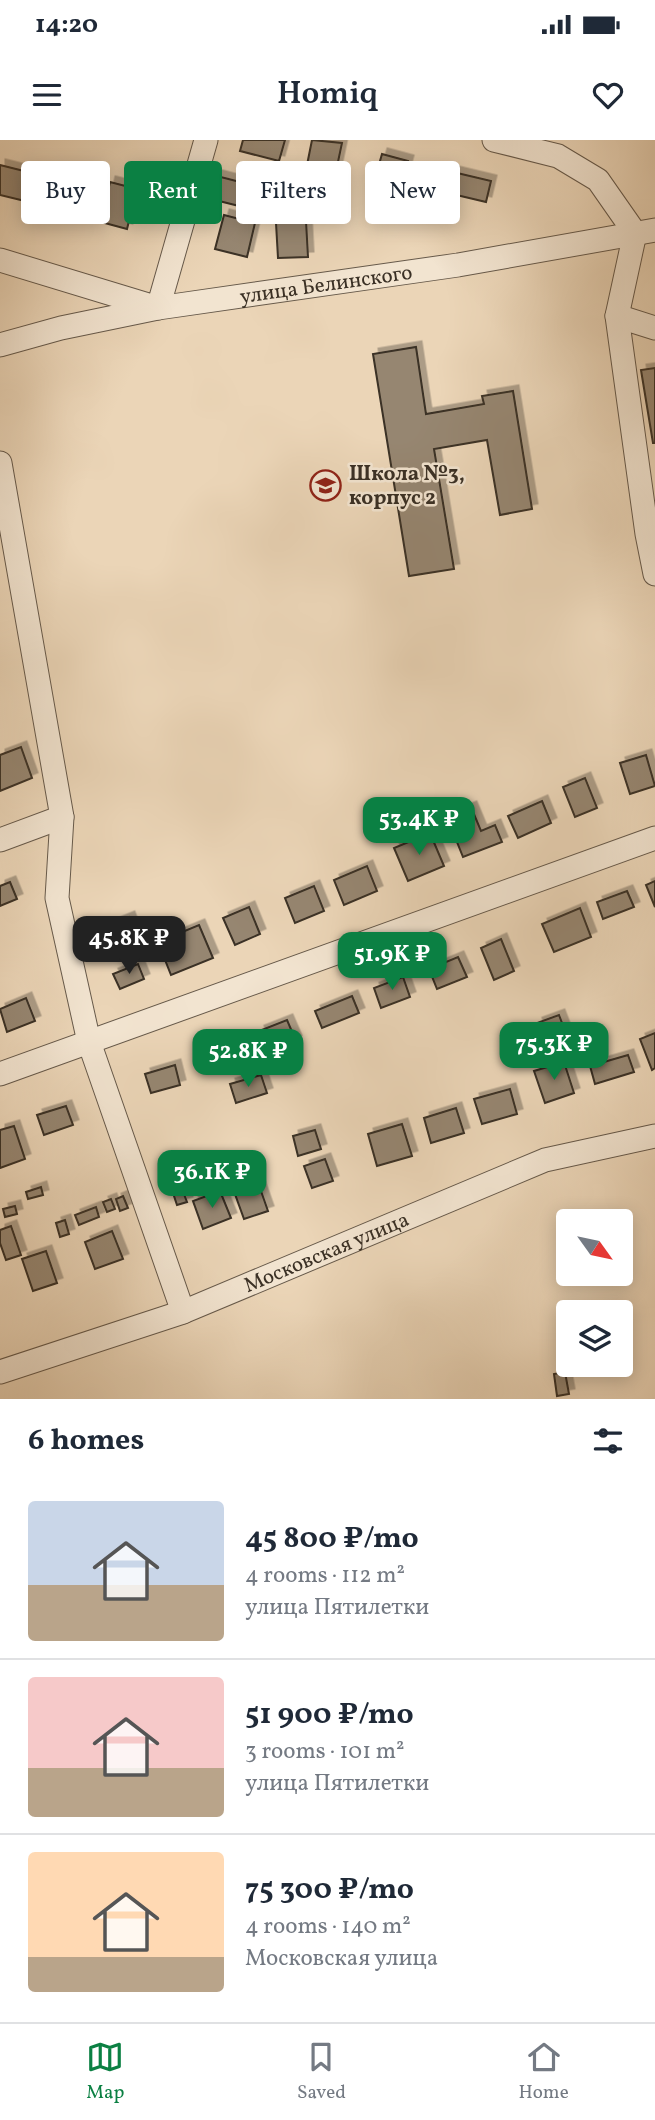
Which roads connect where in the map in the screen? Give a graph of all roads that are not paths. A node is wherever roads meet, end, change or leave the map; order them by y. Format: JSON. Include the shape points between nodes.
{"nodes":[{"id":1,"x":206,"y":140,"type":"edge"},
{"id":2,"x":494,"y":140,"type":"edge"},
{"id":3,"x":645,"y":231,"type":"edge"},
{"id":4,"x":0,"y":260,"type":"edge"},
{"id":5,"x":159,"y":308,"type":"junction"},
{"id":6,"x":617,"y":316,"type":"junction"},
{"id":7,"x":655,"y":328,"type":"edge"},
{"id":8,"x":0,"y":345,"type":"edge"},
{"id":9,"x":0,"y":463,"type":"edge"},
{"id":10,"x":655,"y":574,"type":"edge"},
{"id":11,"x":10,"y":578,"type":"edge"},
{"id":12,"x":62,"y":817,"type":"junction"},
{"id":13,"x":655,"y":838,"type":"edge"},
{"id":14,"x":0,"y":840,"type":"edge"},
{"id":15,"x":89,"y":1042,"type":"junction"},
{"id":16,"x":0,"y":1074,"type":"edge"},
{"id":17,"x":655,"y":1136,"type":"edge"},
{"id":18,"x":183,"y":1312,"type":"junction"},
{"id":19,"x":0,"y":1372,"type":"edge"}],
"edges":[{"from":1,"to":5,"type":"street"},
{"from":2,"to":3,"type":"street","via":[[558,156],[598,180]]},
{"from":3,"to":5,"type":"street","name":"улица Белинского","via":[[458,265]]},
{"from":3,"to":6,"type":"street"},
{"from":4,"to":5,"type":"street"},
{"from":5,"to":8,"type":"street","name":"улица Белинского"},
{"from":6,"to":7,"type":"street"},
{"from":6,"to":10,"type":"street"},
{"from":9,"to":11,"type":"street"},
{"from":11,"to":12,"type":"street"},
{"from":12,"to":14,"type":"street"},
{"from":12,"to":15,"type":"street","via":[[57,898]]},
{"from":13,"to":15,"type":"street"},
{"from":15,"to":16,"type":"street"},
{"from":15,"to":18,"type":"street"},
{"from":17,"to":18,"type":"street","name":"Московская улица","via":[[545,1160]]},
{"from":18,"to":19,"type":"street","name":"Московская улица"}]}
